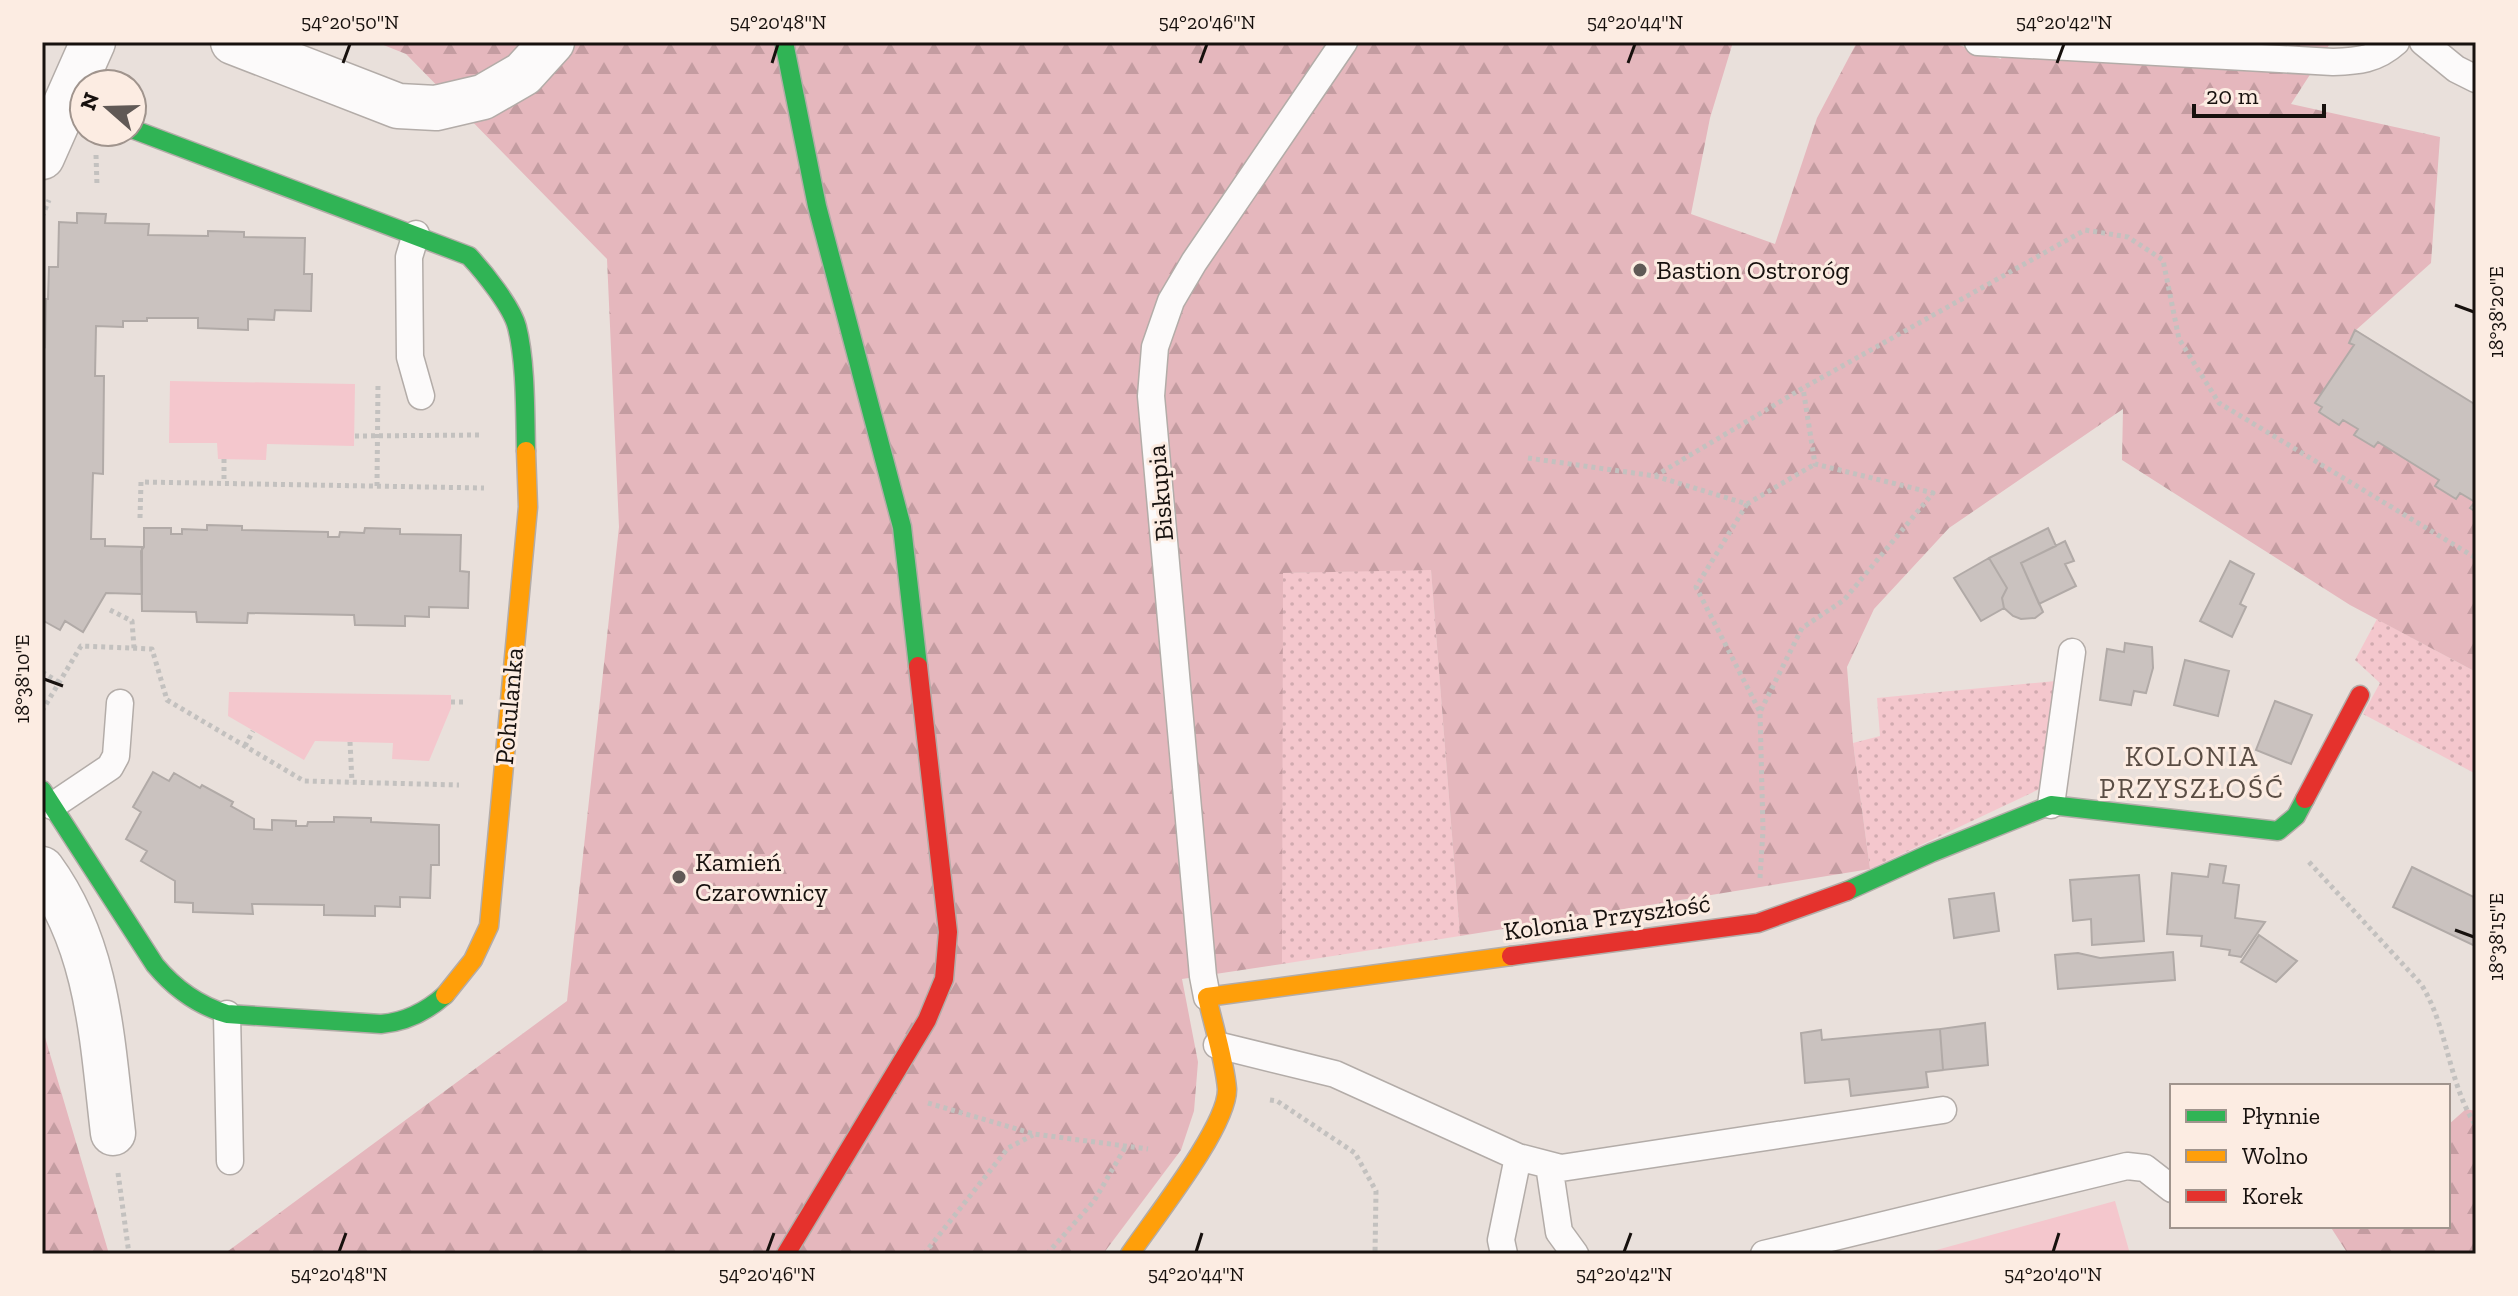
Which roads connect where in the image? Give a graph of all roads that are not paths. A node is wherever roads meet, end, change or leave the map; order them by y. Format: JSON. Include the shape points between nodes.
{"nodes":[{"id":1,"x":93,"y":42,"type":"edge"},
{"id":2,"x":233,"y":42,"type":"edge"},
{"id":3,"x":552,"y":42,"type":"edge"},
{"id":4,"x":784,"y":42,"type":"edge"},
{"id":5,"x":1344,"y":42,"type":"edge"},
{"id":6,"x":1978,"y":42,"type":"edge"},
{"id":7,"x":2396,"y":42,"type":"edge"},
{"id":8,"x":2423,"y":42,"type":"edge"},
{"id":9,"x":89,"y":68,"type":"edge"},
{"id":10,"x":2476,"y":79,"type":"edge"},
{"id":11,"x":148,"y":136,"type":"edge"},
{"id":12,"x":68,"y":140,"type":"edge"},
{"id":13,"x":47,"y":174,"type":"edge"},
{"id":14,"x":416,"y":234,"type":"junction"},
{"id":15,"x":421,"y":396,"type":"dead end"},
{"id":16,"x":2072,"y":652,"type":"dead end"},
{"id":17,"x":2360,"y":695,"type":"dead end"},
{"id":18,"x":120,"y":703,"type":"dead end"},
{"id":19,"x":47,"y":798,"type":"edge"},
{"id":20,"x":2051,"y":805,"type":"junction"},
{"id":21,"x":42,"y":869,"type":"edge"},
{"id":22,"x":1207,"y":997,"type":"junction"},
{"id":23,"x":227,"y":1014,"type":"junction"},
{"id":24,"x":1217,"y":1045,"type":"junction"},
{"id":25,"x":1943,"y":1110,"type":"dead end"},
{"id":26,"x":113,"y":1133,"type":"road end"},
{"id":27,"x":1518,"y":1157,"type":"junction"},
{"id":28,"x":230,"y":1161,"type":"dead end"},
{"id":29,"x":1549,"y":1165,"type":"junction"},
{"id":30,"x":2170,"y":1187,"type":"edge"},
{"id":31,"x":786,"y":1254,"type":"edge"},
{"id":32,"x":1130,"y":1254,"type":"edge"},
{"id":33,"x":1504,"y":1254,"type":"edge"},
{"id":34,"x":1575,"y":1254,"type":"edge"},
{"id":35,"x":1764,"y":1254,"type":"edge"}],
"edges":[{"from":1,"to":9,"type":"street"},
{"from":2,"to":3,"type":"street","via":[[398,106],[436,108],[483,97],[523,74]]},
{"from":4,"to":31,"type":"street","via":[[817,206],[902,527],[948,932],[944,979],[927,1020]]},
{"from":5,"to":22,"type":"lane","name":"Biskupia","via":[[1194,262],[1171,301],[1155,347],[1151,396]]},
{"from":6,"to":7,"type":"lane","via":[[2333,62],[2365,61]]},
{"from":8,"to":10,"type":"lane"},
{"from":11,"to":14,"type":"street","name":"Pohulanka"},
{"from":12,"to":13,"type":"street"},
{"from":14,"to":15,"type":"lane","via":[[409,257],[410,357]]},
{"from":14,"to":23,"type":"street","name":"Pohulanka","via":[[469,256],[487,275],[517,325],[521,351],[528,507],[489,926],[467,972],[414,1016],[385,1024]]},
{"from":16,"to":20,"type":"lane"},
{"from":17,"to":20,"type":"street","name":"Kolonia Przyszłość","via":[[2296,816],[2278,831]]},
{"from":18,"to":19,"type":"lane","via":[[116,756],[110,767]]},
{"from":19,"to":23,"type":"street","name":"Pohulanka","via":[[172,986],[197,1004]]},
{"from":20,"to":22,"type":"street","name":"Kolonia Przyszłość","via":[[1829,899],[1758,923]]},
{"from":21,"to":26,"type":"street","via":[[79,938],[97,997]]},
{"from":22,"to":24,"type":"street"},
{"from":23,"to":28,"type":"lane"},
{"from":24,"to":27,"type":"lane","via":[[1335,1074]]},
{"from":24,"to":32,"type":"street","via":[[1227,1090],[1221,1116]]},
{"from":25,"to":29,"type":"lane","via":[[1561,1168]]},
{"from":27,"to":29,"type":"lane"},
{"from":27,"to":33,"type":"lane","via":[[1501,1240]]},
{"from":29,"to":34,"type":"lane","via":[[1559,1232]]},
{"from":30,"to":35,"type":"lane","via":[[2145,1168],[2127,1166]]}]}
